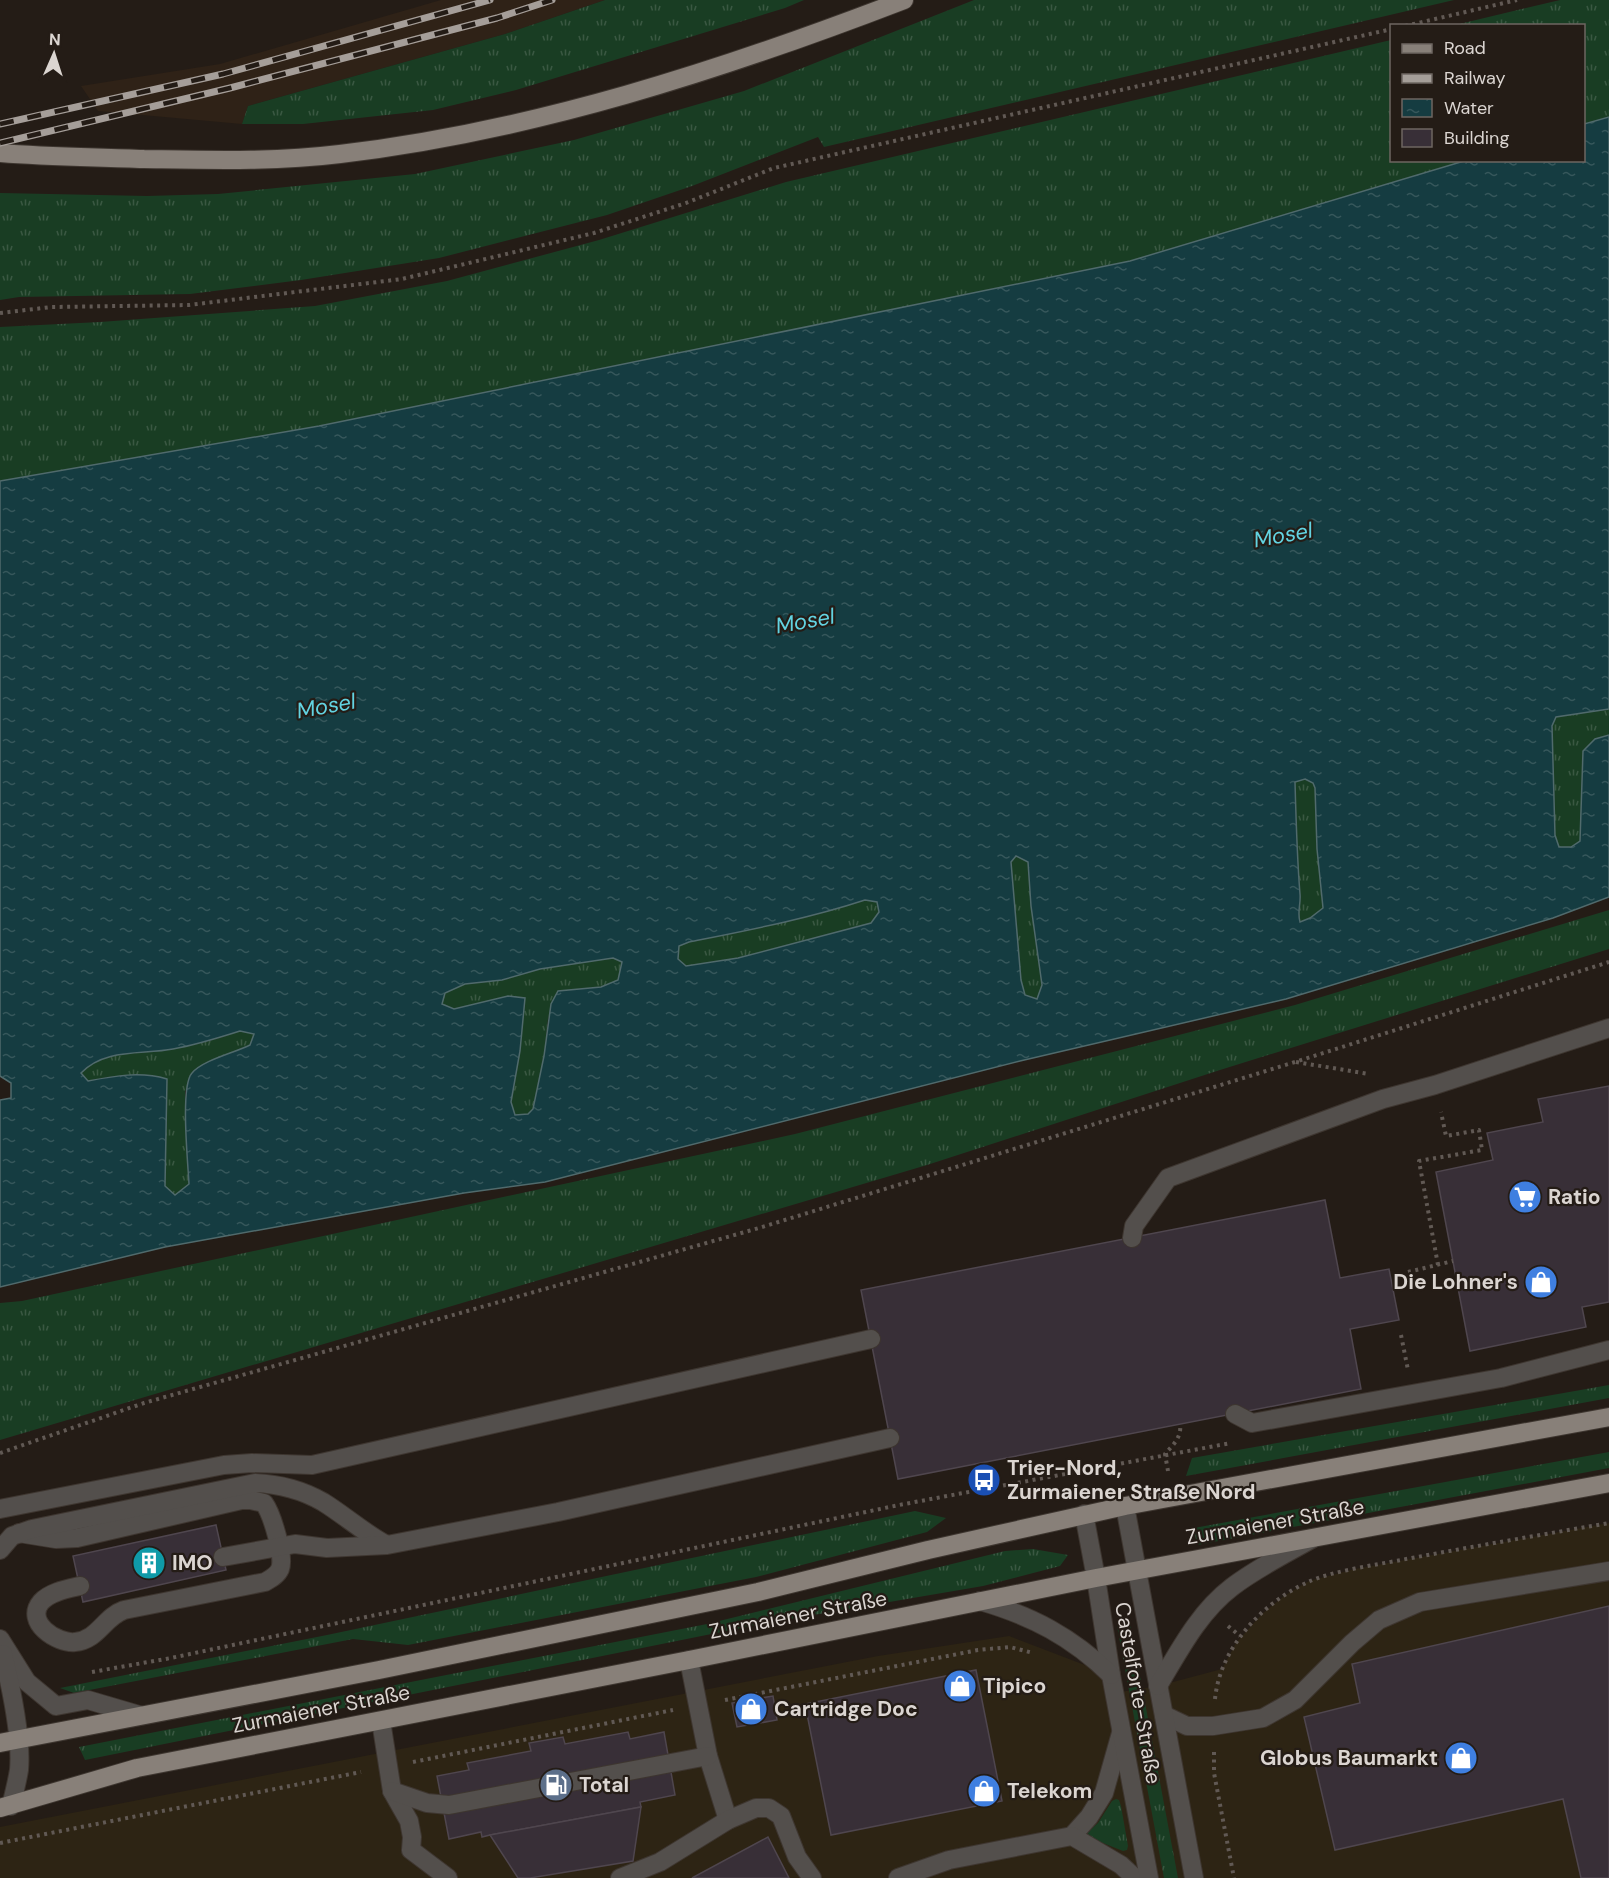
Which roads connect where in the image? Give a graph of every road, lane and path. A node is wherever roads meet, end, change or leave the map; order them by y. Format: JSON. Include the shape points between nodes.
{"nodes":[{"id":1,"x":904,"y":0,"type":"edge"},
{"id":2,"x":1517,"y":0,"type":"edge"},
{"id":3,"x":1414,"y":24,"type":"edge"},
{"id":4,"x":1390,"y":28,"type":"edge"},
{"id":5,"x":0,"y":153,"type":"edge"},
{"id":6,"x":0,"y":312,"type":"edge"},
{"id":7,"x":1609,"y":962,"type":"edge"},
{"id":8,"x":1609,"y":1029,"type":"edge"},
{"id":9,"x":1295,"y":1062,"type":"junction"},
{"id":10,"x":1377,"y":1076,"type":"dead end"},
{"id":11,"x":1446,"y":1136,"type":"dead end"},
{"id":12,"x":1132,"y":1238,"type":"dead end"},
{"id":13,"x":1453,"y":1261,"type":"dead end"},
{"id":14,"x":1438,"y":1265,"type":"junction"},
{"id":15,"x":1408,"y":1272,"type":"dead end"},
{"id":16,"x":870,"y":1339,"type":"dead end"},
{"id":17,"x":1609,"y":1350,"type":"edge"},
{"id":18,"x":1235,"y":1413,"type":"dead end"},
{"id":19,"x":1609,"y":1417,"type":"edge"},
{"id":20,"x":1180,"y":1424,"type":"dead end"},
{"id":21,"x":890,"y":1438,"type":"dead end"},
{"id":22,"x":0,"y":1453,"type":"edge"},
{"id":23,"x":1165,"y":1454,"type":"junction"},
{"id":24,"x":1609,"y":1484,"type":"edge"},
{"id":25,"x":1173,"y":1497,"type":"junction"},
{"id":26,"x":1125,"y":1506,"type":"junction"},
{"id":27,"x":0,"y":1509,"type":"edge"},
{"id":28,"x":1084,"y":1515,"type":"junction"},
{"id":29,"x":19,"y":1533,"type":"junction"},
{"id":30,"x":1317,"y":1536,"type":"junction"},
{"id":31,"x":387,"y":1545,"type":"junction"},
{"id":32,"x":279,"y":1546,"type":"junction"},
{"id":33,"x":0,"y":1550,"type":"edge"},
{"id":34,"x":223,"y":1557,"type":"dead end"},
{"id":35,"x":1137,"y":1570,"type":"junction"},
{"id":36,"x":1609,"y":1571,"type":"edge"},
{"id":37,"x":1096,"y":1578,"type":"junction"},
{"id":38,"x":80,"y":1586,"type":"dead end"},
{"id":39,"x":980,"y":1601,"type":"junction"},
{"id":40,"x":1062,"y":1635,"type":"junction"},
{"id":41,"x":0,"y":1641,"type":"edge"},
{"id":42,"x":689,"y":1660,"type":"junction"},
{"id":43,"x":89,"y":1672,"type":"dead end"},
{"id":44,"x":1111,"y":1675,"type":"junction"},
{"id":45,"x":1158,"y":1686,"type":"junction"},
{"id":46,"x":698,"y":1705,"type":"junction"},
{"id":47,"x":139,"y":1715,"type":"junction"},
{"id":48,"x":1164,"y":1715,"type":"junction"},
{"id":49,"x":381,"y":1721,"type":"junction"},
{"id":50,"x":1121,"y":1733,"type":"junction"},
{"id":51,"x":9,"y":1741,"type":"edge"},
{"id":52,"x":708,"y":1756,"type":"junction"},
{"id":53,"x":388,"y":1767,"type":"junction"},
{"id":54,"x":392,"y":1791,"type":"junction"},
{"id":55,"x":4,"y":1803,"type":"edge"},
{"id":56,"x":728,"y":1820,"type":"junction"},
{"id":57,"x":1072,"y":1836,"type":"junction"},
{"id":58,"x":0,"y":1843,"type":"edge"},
{"id":59,"x":448,"y":1878,"type":"edge"},
{"id":60,"x":620,"y":1878,"type":"edge"},
{"id":61,"x":812,"y":1878,"type":"edge"},
{"id":62,"x":898,"y":1878,"type":"edge"},
{"id":63,"x":1135,"y":1878,"type":"edge"},
{"id":64,"x":1149,"y":1878,"type":"edge"},
{"id":65,"x":1194,"y":1878,"type":"edge"}],
"edges":[{"from":1,"to":5,"type":"main road","via":[[796,42],[618,97],[518,124],[424,142],[338,154],[213,160]]},
{"from":2,"to":3,"type":"path"},
{"from":4,"to":6,"type":"path","via":[[774,168],[686,203],[594,233],[402,279],[189,305],[52,307]]},
{"from":7,"to":9,"type":"path"},
{"from":8,"to":12,"type":"street","via":[[1383,1099],[1168,1178],[1134,1226]]},
{"from":9,"to":10,"type":"path"},
{"from":9,"to":22,"type":"path","via":[[759,1228],[144,1403]]},
{"from":11,"to":14,"type":"path","via":[[1479,1130],[1482,1150],[1419,1161]]},
{"from":13,"to":14,"type":"path"},
{"from":14,"to":15,"type":"path"},
{"from":16,"to":27,"type":"street","via":[[312,1465],[224,1465]]},
{"from":17,"to":18,"type":"street","via":[[1500,1378],[1252,1423]]},
{"from":19,"to":25,"type":"main road","name":"Zurmaiener Straße"},
{"from":20,"to":23,"type":"path","via":[[1181,1431]]},
{"from":21,"to":31,"type":"street","via":[[558,1512]]},
{"from":23,"to":25,"type":"path"},
{"from":23,"to":43,"type":"path"},
{"from":24,"to":30,"type":"main road","name":"Zurmaiener Straße"},
{"from":25,"to":26,"type":"main road","name":"Zurmaiener Straße"},
{"from":26,"to":28,"type":"main road","name":"Zurmaiener Straße"},
{"from":26,"to":35,"type":"street","name":"Castelforte-Straße"},
{"from":28,"to":37,"type":"street","name":"Castelforte-Straße"},
{"from":28,"to":47,"type":"main road","name":"Zurmaiener Straße","via":[[758,1592]]},
{"from":29,"to":31,"type":"street","via":[[255,1483],[287,1487],[324,1502]]},
{"from":29,"to":32,"type":"street","via":[[77,1538],[246,1499],[264,1503]]},
{"from":29,"to":33,"type":"street"},
{"from":30,"to":35,"type":"main road","name":"Zurmaiener Straße"},
{"from":30,"to":45,"type":"street","name":"Castelforte-Straße","via":[[1232,1587],[1207,1610]]},
{"from":31,"to":32,"type":"street"},
{"from":32,"to":34,"type":"street"},
{"from":32,"to":38,"type":"street","via":[[280,1569],[265,1582],[116,1612],[94,1636],[63,1641],[44,1630],[36,1615],[38,1608],[48,1597]]},
{"from":35,"to":37,"type":"main road","name":"Zurmaiener Straße"},
{"from":35,"to":45,"type":"street","name":"Castelforte-Straße"},
{"from":36,"to":48,"type":"street","via":[[1420,1602],[1379,1620],[1295,1700],[1263,1718],[1187,1726]]},
{"from":37,"to":39,"type":"main road","name":"Zurmaiener Straße"},
{"from":37,"to":44,"type":"street","name":"Castelforte-Straße"},
{"from":39,"to":40,"type":"street","via":[[1017,1613]]},
{"from":39,"to":42,"type":"main road","name":"Zurmaiener Straße"},
{"from":40,"to":44,"type":"street"},
{"from":40,"to":46,"type":"path","via":[[1050,1651],[1035,1654],[1010,1647],[978,1650]]},
{"from":41,"to":47,"type":"street","via":[[27,1682],[56,1706],[88,1700]]},
{"from":41,"to":51,"type":"street","via":[[13,1692]]},
{"from":42,"to":46,"type":"street"},
{"from":42,"to":49,"type":"main road","name":"Zurmaiener Straße"},
{"from":44,"to":50,"type":"street","name":"Castelforte-Straße"},
{"from":45,"to":48,"type":"street","name":"Castelforte-Straße"},
{"from":46,"to":52,"type":"street"},
{"from":46,"to":53,"type":"path"},
{"from":47,"to":51,"type":"main road","name":"Zurmaiener Straße"},
{"from":48,"to":65,"type":"street","name":"Castelforte-Straße"},
{"from":49,"to":53,"type":"street"},
{"from":49,"to":55,"type":"main road","name":"Zurmaiener Straße","via":[[137,1768]]},
{"from":50,"to":57,"type":"street","via":[[1104,1794]]},
{"from":50,"to":64,"type":"street","name":"Castelforte-Straße"},
{"from":51,"to":55,"type":"street","via":[[19,1768]]},
{"from":52,"to":54,"type":"street","via":[[448,1805],[426,1803]]},
{"from":52,"to":56,"type":"street"},
{"from":53,"to":54,"type":"street"},
{"from":53,"to":58,"type":"path"},
{"from":54,"to":59,"type":"street","via":[[410,1821],[411,1850]]},
{"from":56,"to":60,"type":"street","via":[[660,1862]]},
{"from":56,"to":61,"type":"street","via":[[756,1808],[769,1808],[781,1816],[796,1857]]},
{"from":57,"to":62,"type":"street","via":[[949,1860]]},
{"from":57,"to":63,"type":"street","via":[[1121,1865]]}]}
